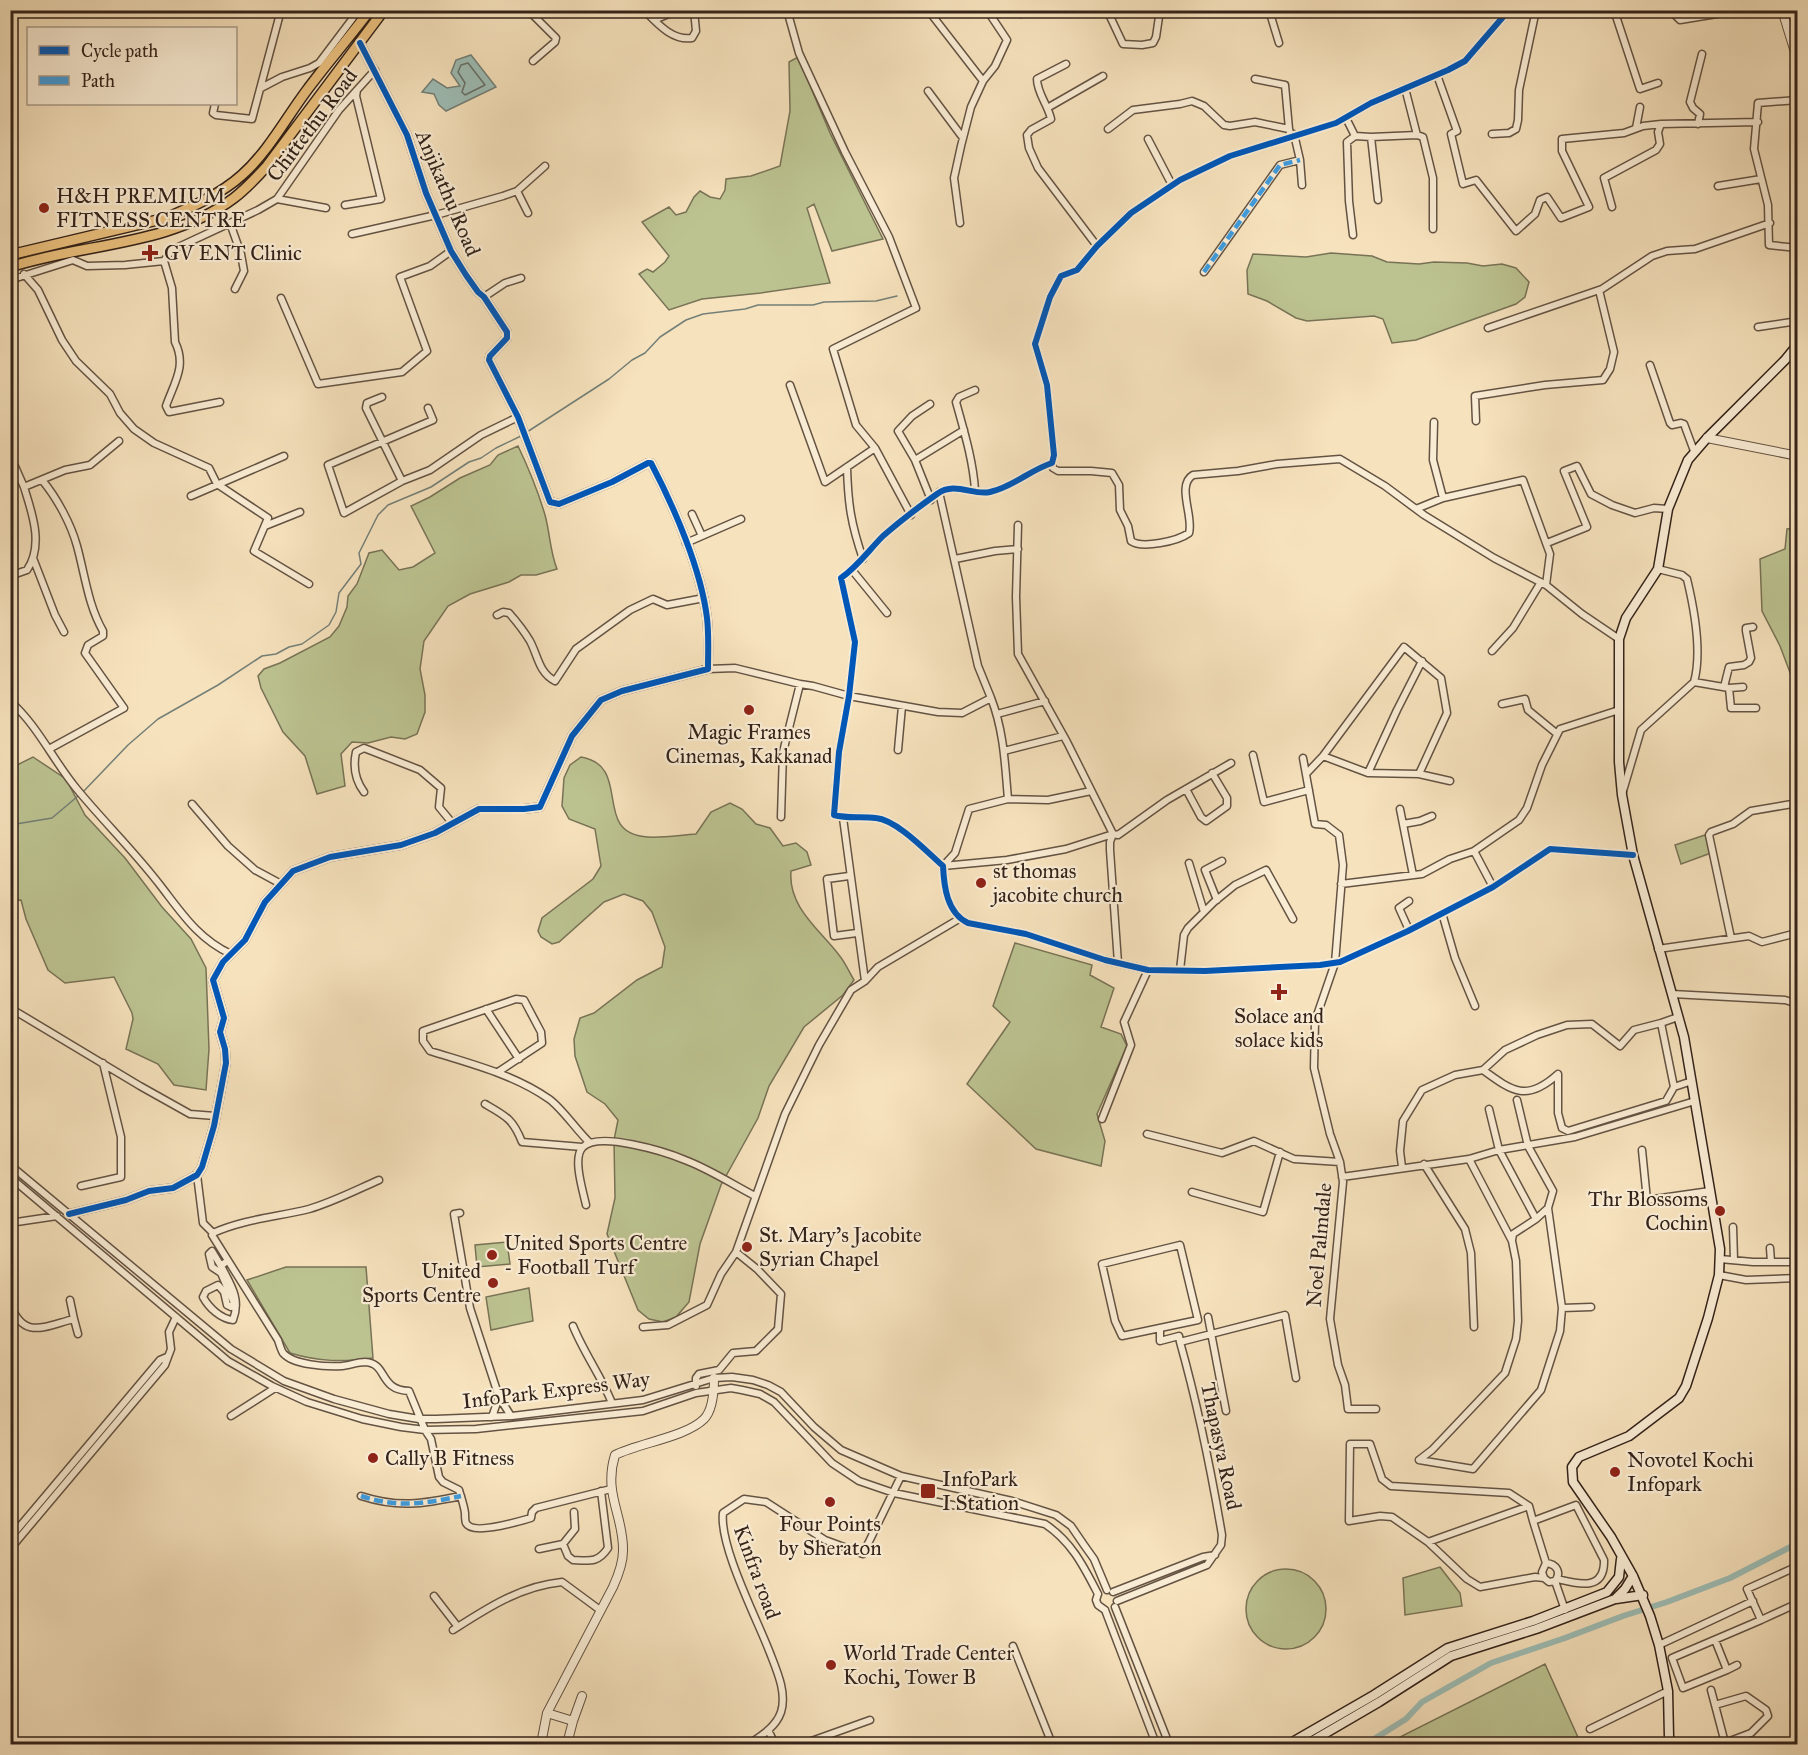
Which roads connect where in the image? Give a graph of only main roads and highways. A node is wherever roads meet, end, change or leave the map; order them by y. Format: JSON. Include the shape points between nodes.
{"nodes":[{"id":1,"x":370,"y":10,"type":"edge"},
{"id":2,"x":384,"y":10,"type":"edge"},
{"id":3,"x":70,"y":242,"type":"junction"},
{"id":4,"x":10,"y":255,"type":"edge"},
{"id":5,"x":73,"y":256,"type":"junction"},
{"id":6,"x":10,"y":267,"type":"edge"},
{"id":7,"x":1797,"y":344,"type":"edge"},
{"id":8,"x":1621,"y":1556,"type":"junction"},
{"id":9,"x":1633,"y":1576,"type":"junction"},
{"id":10,"x":1643,"y":1596,"type":"junction"},
{"id":11,"x":1615,"y":1599,"type":"junction"},
{"id":12,"x":1505,"y":1634,"type":"junction"},
{"id":13,"x":1289,"y":1744,"type":"edge"},
{"id":14,"x":1306,"y":1744,"type":"edge"},
{"id":15,"x":1672,"y":1744,"type":"edge"}],
"edges":[{"from":1,"to":3,"type":"main road","via":[[243,174],[206,199],[166,218]]},
{"from":2,"to":5,"type":"main road","via":[[267,166],[233,199],[171,230]]},
{"from":3,"to":4,"type":"main road"},
{"from":3,"to":5,"type":"main road"},
{"from":5,"to":6,"type":"main road"},
{"from":7,"to":8,"type":"main road","via":[[1688,460],[1668,509],[1658,569],[1626,618],[1619,639],[1622,795],[1633,855],[1678,1017],[1720,1249],[1719,1275],[1696,1357],[1679,1398],[1636,1432],[1579,1457],[1572,1467],[1574,1482]]},
{"from":8,"to":9,"type":"main road"},
{"from":8,"to":12,"type":"main road","via":[[1619,1576],[1607,1592]]},
{"from":9,"to":10,"type":"main road"},
{"from":9,"to":11,"type":"main road"},
{"from":10,"to":11,"type":"main road"},
{"from":10,"to":15,"type":"main road","via":[[1659,1645]]},
{"from":11,"to":12,"type":"main road","via":[[1536,1629]]},
{"from":12,"to":13,"type":"main road","via":[[1437,1653]]},
{"from":12,"to":14,"type":"main road","via":[[1442,1660]]}]}
